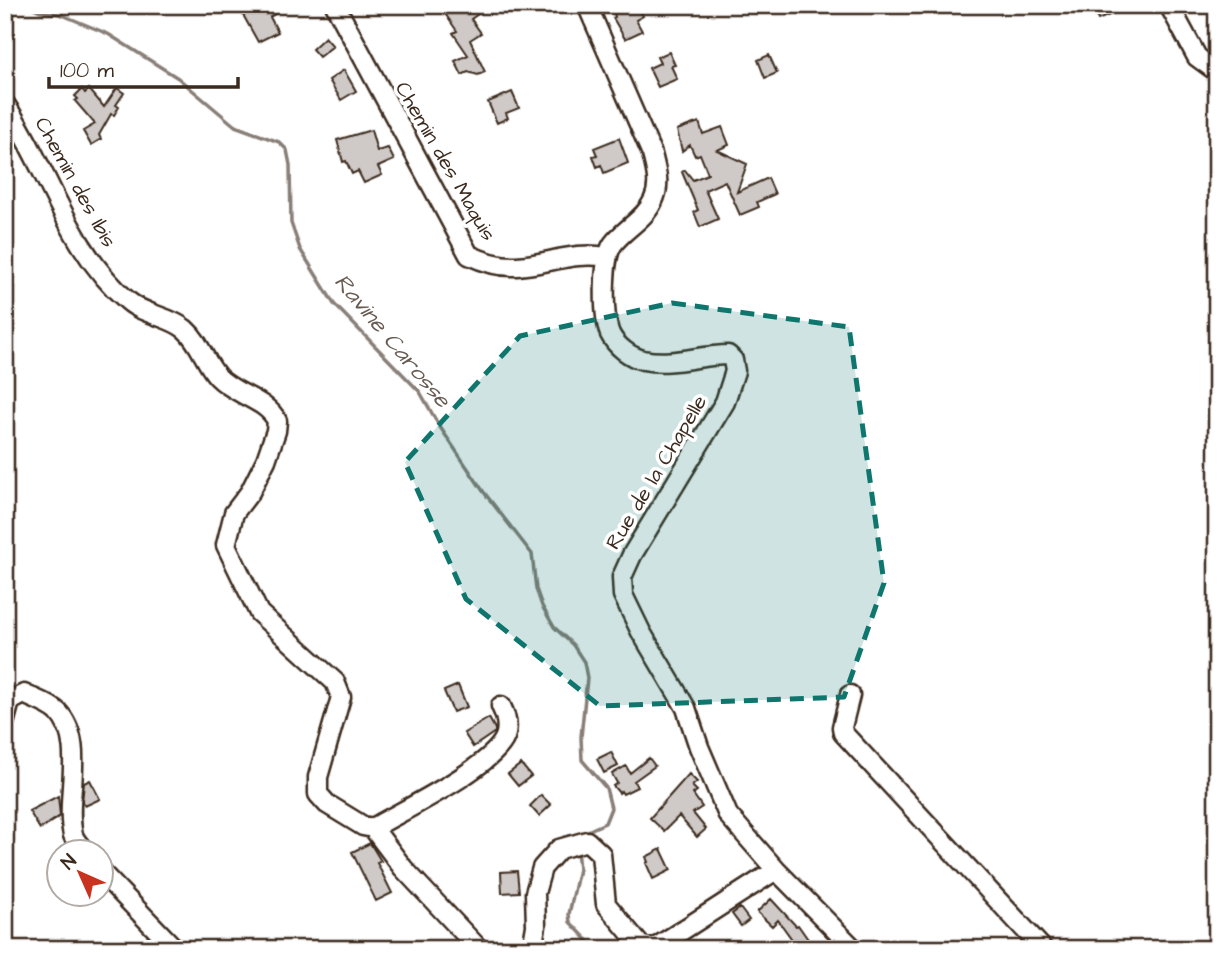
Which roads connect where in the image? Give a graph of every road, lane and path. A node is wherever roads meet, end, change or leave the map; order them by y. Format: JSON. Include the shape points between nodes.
{"nodes":[{"id":1,"x":335,"y":5,"type":"edge"},
{"id":2,"x":587,"y":5,"type":"edge"},
{"id":3,"x":1169,"y":5,"type":"edge"},
{"id":4,"x":1217,"y":67,"type":"edge"},
{"id":5,"x":5,"y":104,"type":"edge"},
{"id":6,"x":606,"y":257,"type":"junction"},
{"id":7,"x":850,"y":695,"type":"dead end"},
{"id":8,"x":501,"y":706,"type":"dead end"},
{"id":9,"x":5,"y":720,"type":"edge"},
{"id":10,"x":373,"y":828,"type":"junction"},
{"id":11,"x":74,"y":838,"type":"edge"},
{"id":12,"x":776,"y":870,"type":"junction"},
{"id":13,"x":116,"y":888,"type":"edge"},
{"id":14,"x":175,"y":949,"type":"edge"},
{"id":15,"x":479,"y":949,"type":"edge"},
{"id":16,"x":532,"y":949,"type":"edge"},
{"id":17,"x":853,"y":949,"type":"edge"},
{"id":18,"x":1043,"y":949,"type":"edge"}],
"edges":[{"from":1,"to":6,"type":"street","name":"Chemin des Maquis","via":[[469,255],[488,264],[517,266],[588,253]]},
{"from":2,"to":6,"type":"street","via":[[652,154],[658,179],[653,202]]},
{"from":3,"to":4,"type":"street","via":[[1197,57]]},
{"from":5,"to":10,"type":"street","name":"Chemin des Ibis","via":[[72,229],[106,278],[129,302],[187,330],[217,376],[273,413],[276,431],[267,460],[234,513],[226,545],[259,613],[335,682],[341,697],[318,777],[318,794],[327,804]]},
{"from":6,"to":12,"type":"street","name":"Rue de la Chapelle","via":[[610,333],[622,350],[640,359],[666,363],[714,355],[729,355],[733,360],[735,371],[724,402],[632,555],[622,577],[623,595],[686,708],[728,815]]},
{"from":7,"to":18,"type":"street","via":[[843,733]]},
{"from":8,"to":10,"type":"street","via":[[507,719],[505,738],[483,764]]},
{"from":9,"to":11,"type":"street","via":[[10,701],[24,694],[56,710],[69,728]]},
{"from":10,"to":15,"type":"street","name":"Chemin des Ibis","via":[[403,868]]},
{"from":12,"to":16,"type":"street","via":[[655,948],[641,946],[606,904],[601,854],[587,841],[559,849],[542,868],[535,894]]},
{"from":12,"to":17,"type":"street","name":"Rue de la Chapelle"},
{"from":13,"to":14,"type":"street"}]}
